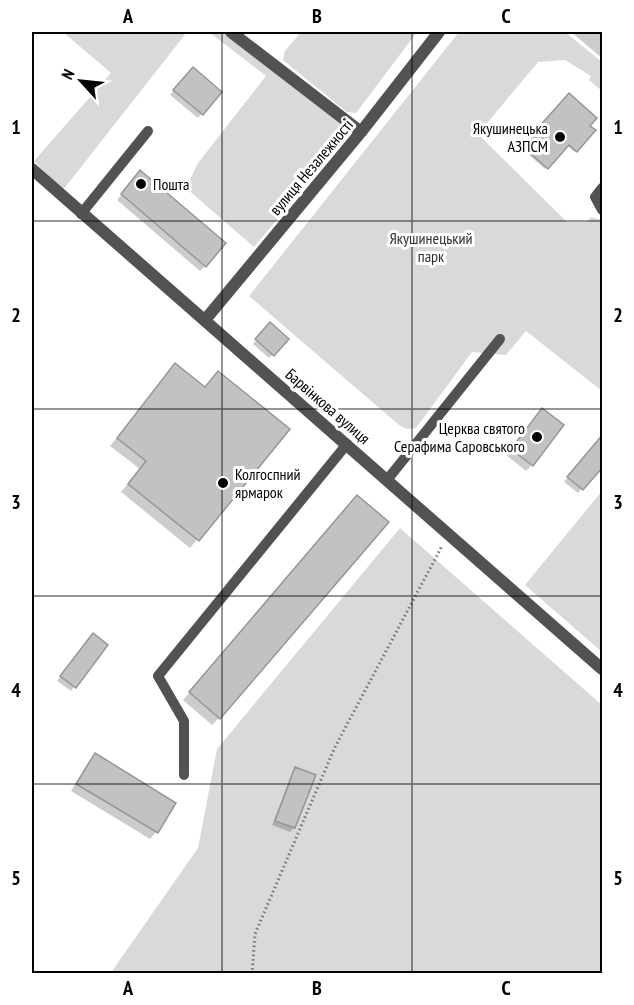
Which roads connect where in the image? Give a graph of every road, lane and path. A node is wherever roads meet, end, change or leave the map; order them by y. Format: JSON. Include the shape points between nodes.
{"nodes":[{"id":1,"x":231,"y":32,"type":"edge"},
{"id":2,"x":439,"y":32,"type":"edge"},
{"id":3,"x":148,"y":131,"type":"dead end"},
{"id":4,"x":361,"y":132,"type":"junction"},
{"id":5,"x":32,"y":169,"type":"edge"},
{"id":6,"x":603,"y":188,"type":"edge"},
{"id":7,"x":603,"y":210,"type":"edge"},
{"id":8,"x":81,"y":214,"type":"junction"},
{"id":9,"x":205,"y":320,"type":"junction"},
{"id":10,"x":500,"y":339,"type":"dead end"},
{"id":11,"x":347,"y":444,"type":"junction"},
{"id":12,"x":387,"y":480,"type":"junction"},
{"id":13,"x":448,"y":533,"type":"junction"},
{"id":14,"x":603,"y":669,"type":"edge"},
{"id":15,"x":184,"y":775,"type":"dead end"},
{"id":16,"x":252,"y":974,"type":"edge"}],
"edges":[{"from":1,"to":4,"type":"street"},
{"from":2,"to":4,"type":"street","name":"вулиця Незалежності"},
{"from":3,"to":8,"type":"lane"},
{"from":4,"to":9,"type":"street","name":"вулиця Незалежності"},
{"from":5,"to":8,"type":"street","name":"Барвінкова вулиця"},
{"from":6,"to":7,"type":"lane","via":[[595,198]]},
{"from":8,"to":9,"type":"street","name":"Барвінкова вулиця"},
{"from":9,"to":11,"type":"street","name":"Барвінкова вулиця"},
{"from":10,"to":12,"type":"lane"},
{"from":11,"to":12,"type":"street","name":"Барвінкова вулиця"},
{"from":11,"to":15,"type":"lane","via":[[158,676],[184,722]]},
{"from":12,"to":13,"type":"street","name":"Барвінкова вулиця"},
{"from":13,"to":14,"type":"street","name":"Барвінкова вулиця"},
{"from":13,"to":16,"type":"path","via":[[335,747],[255,934]]}]}
